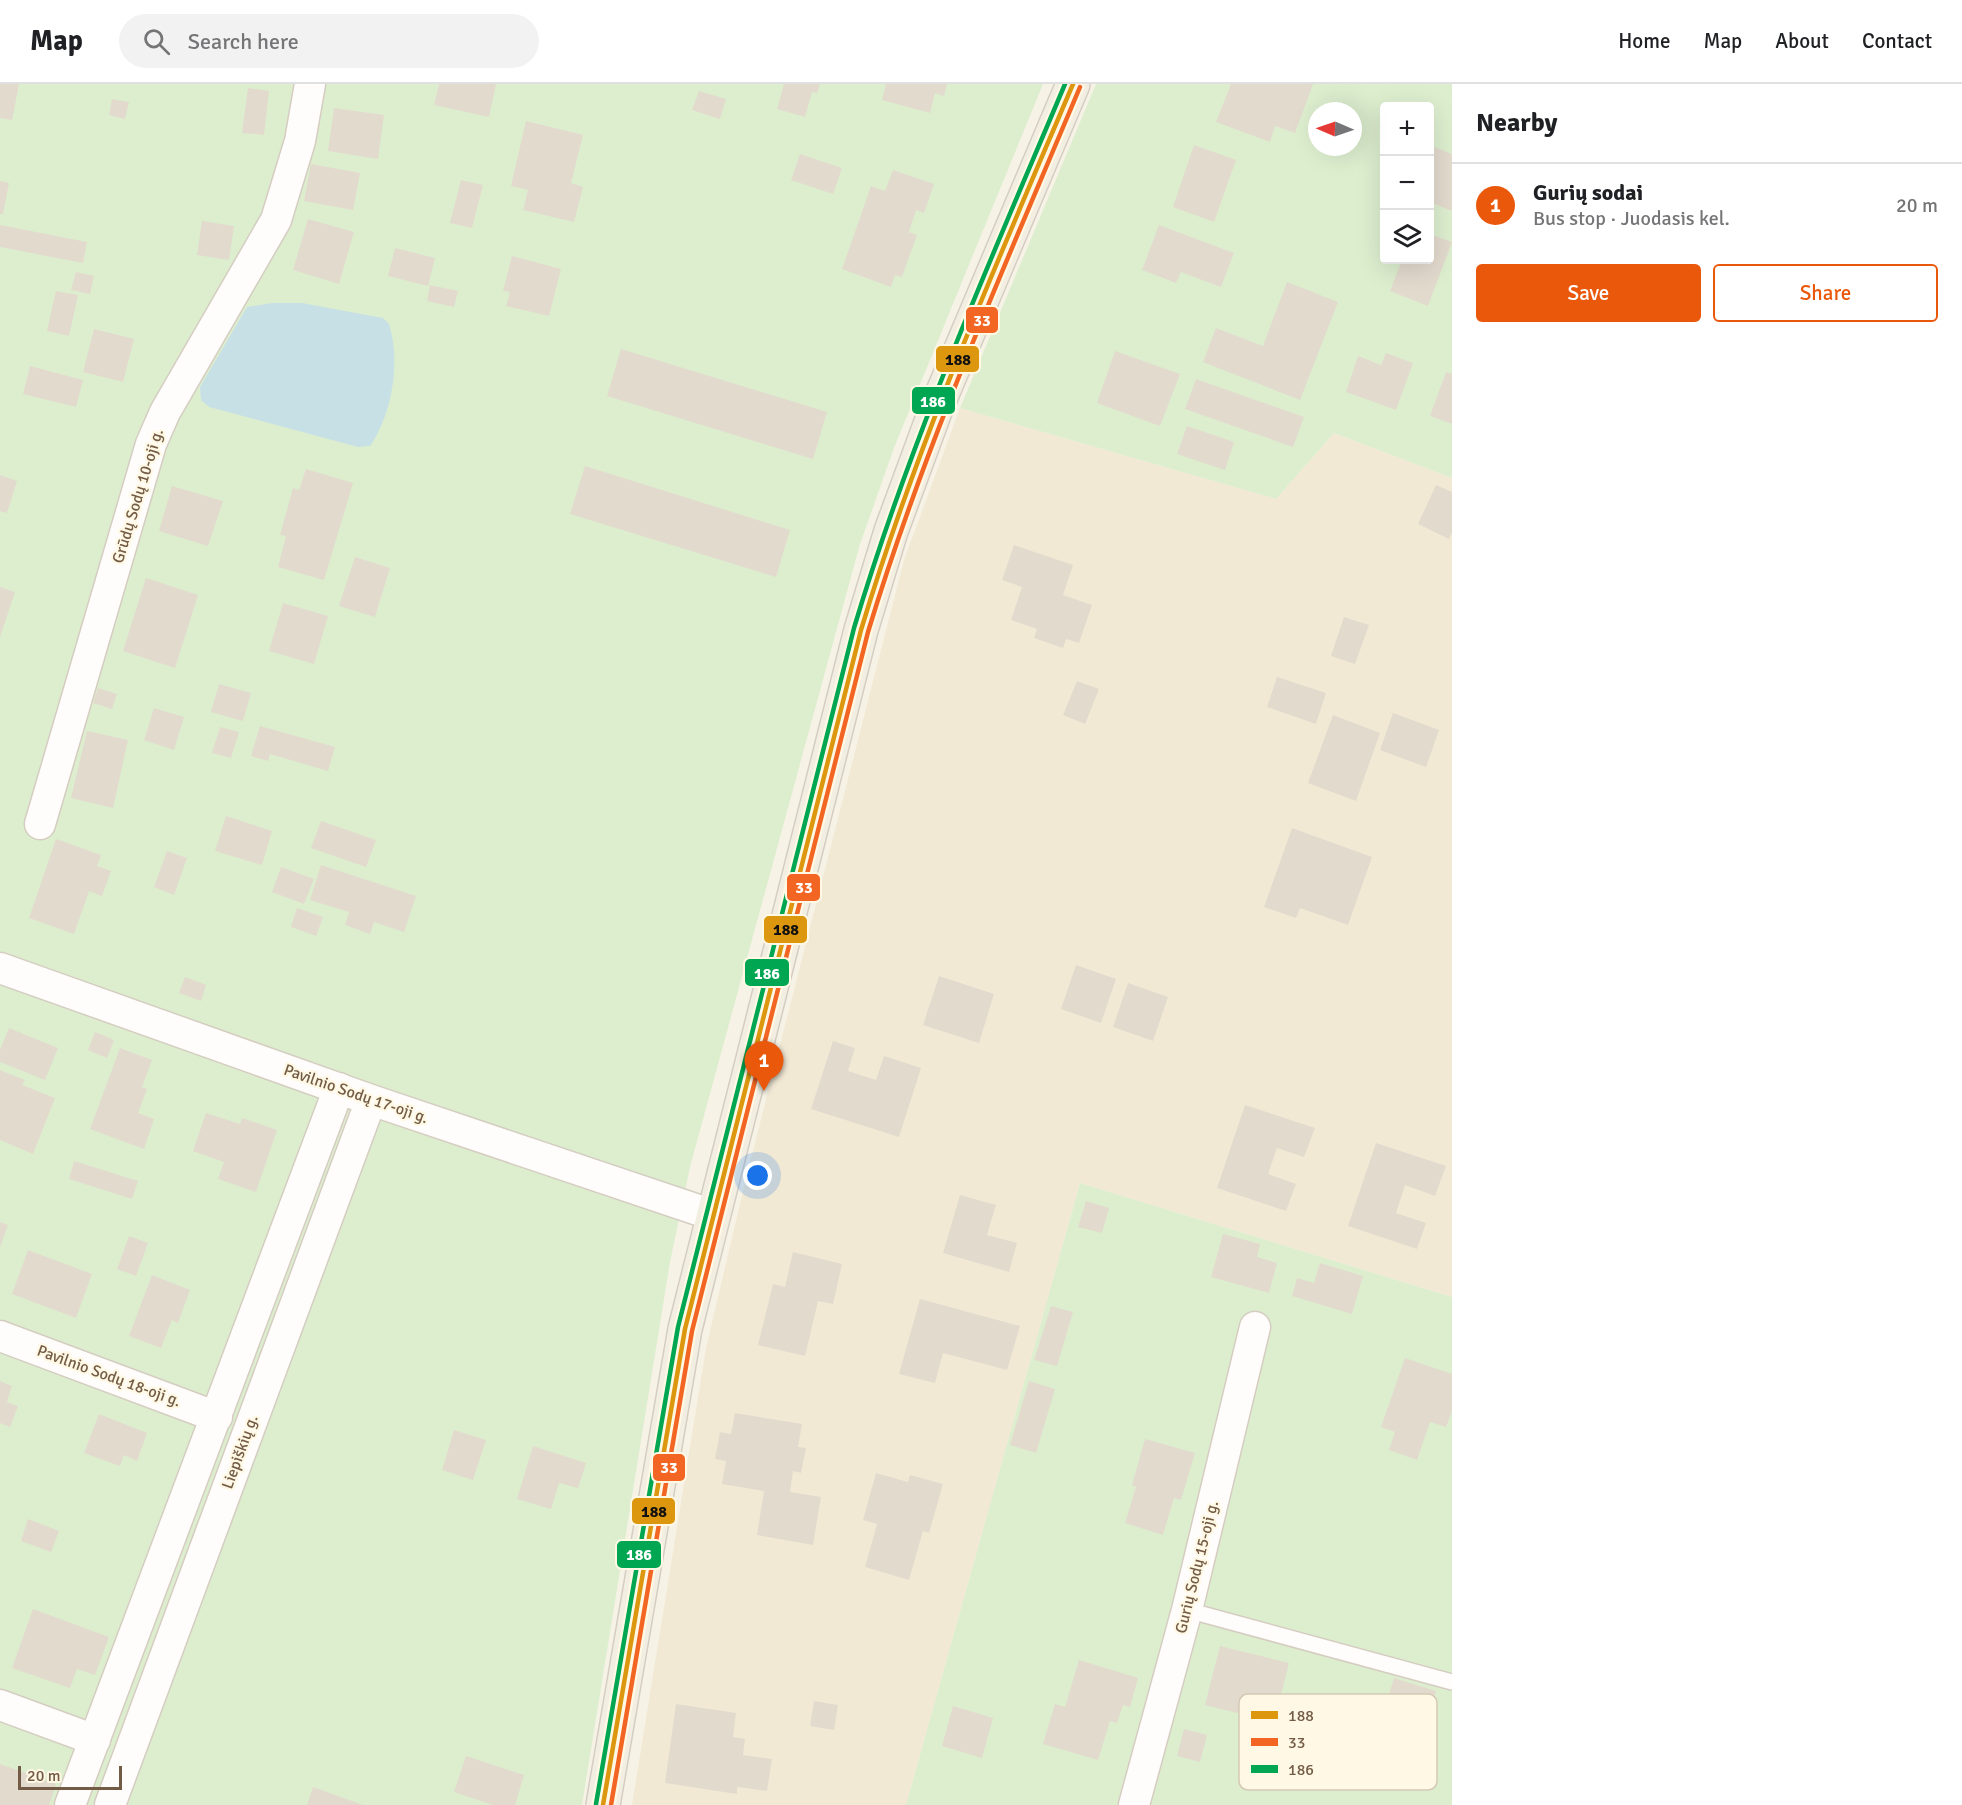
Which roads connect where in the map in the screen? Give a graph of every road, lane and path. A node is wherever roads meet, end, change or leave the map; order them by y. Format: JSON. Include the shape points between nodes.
{"nodes":[{"id":1,"x":310,"y":84,"type":"edge"},
{"id":2,"x":1073,"y":84,"type":"edge"},
{"id":3,"x":40,"y":824,"type":"dead end"},
{"id":4,"x":0,"y":968,"type":"edge"},
{"id":5,"x":339,"y":1088,"type":"junction"},
{"id":6,"x":371,"y":1100,"type":"junction"},
{"id":7,"x":714,"y":1215,"type":"junction"},
{"id":8,"x":1255,"y":1327,"type":"dead end"},
{"id":9,"x":0,"y":1336,"type":"edge"},
{"id":10,"x":217,"y":1417,"type":"junction"},
{"id":11,"x":1187,"y":1610,"type":"junction"},
{"id":12,"x":1452,"y":1682,"type":"edge"},
{"id":13,"x":0,"y":1704,"type":"edge"},
{"id":14,"x":95,"y":1740,"type":"junction"},
{"id":15,"x":70,"y":1805,"type":"edge"},
{"id":16,"x":110,"y":1805,"type":"edge"},
{"id":17,"x":603,"y":1805,"type":"edge"},
{"id":18,"x":1134,"y":1805,"type":"edge"}],
"edges":[{"from":1,"to":3,"type":"street","name":"Grūdų Sodų 10-oji g.","via":[[300,141],[276,220],[165,412],[151,444]]},
{"from":2,"to":7,"type":"main road","via":[[937,406],[891,531],[861,630]]},
{"from":4,"to":5,"type":"street","name":"Pavilnio Sodų 17-oji g."},
{"from":5,"to":6,"type":"street","name":"Pavilnio Sodų 17-oji g."},
{"from":5,"to":10,"type":"street"},
{"from":6,"to":7,"type":"street","name":"Pavilnio Sodų 17-oji g."},
{"from":6,"to":16,"type":"street","name":"Liepiškių g."},
{"from":7,"to":17,"type":"main road","via":[[681,1349]]},
{"from":8,"to":11,"type":"street","name":"Gurių Sodų 15-oji g."},
{"from":9,"to":10,"type":"street","name":"Pavilnio Sodų 18-oji g."},
{"from":10,"to":14,"type":"street"},
{"from":11,"to":12,"type":"lane"},
{"from":11,"to":18,"type":"street","name":"Gurių Sodų 15-oji g."},
{"from":13,"to":14,"type":"street"},
{"from":14,"to":15,"type":"street"}]}
